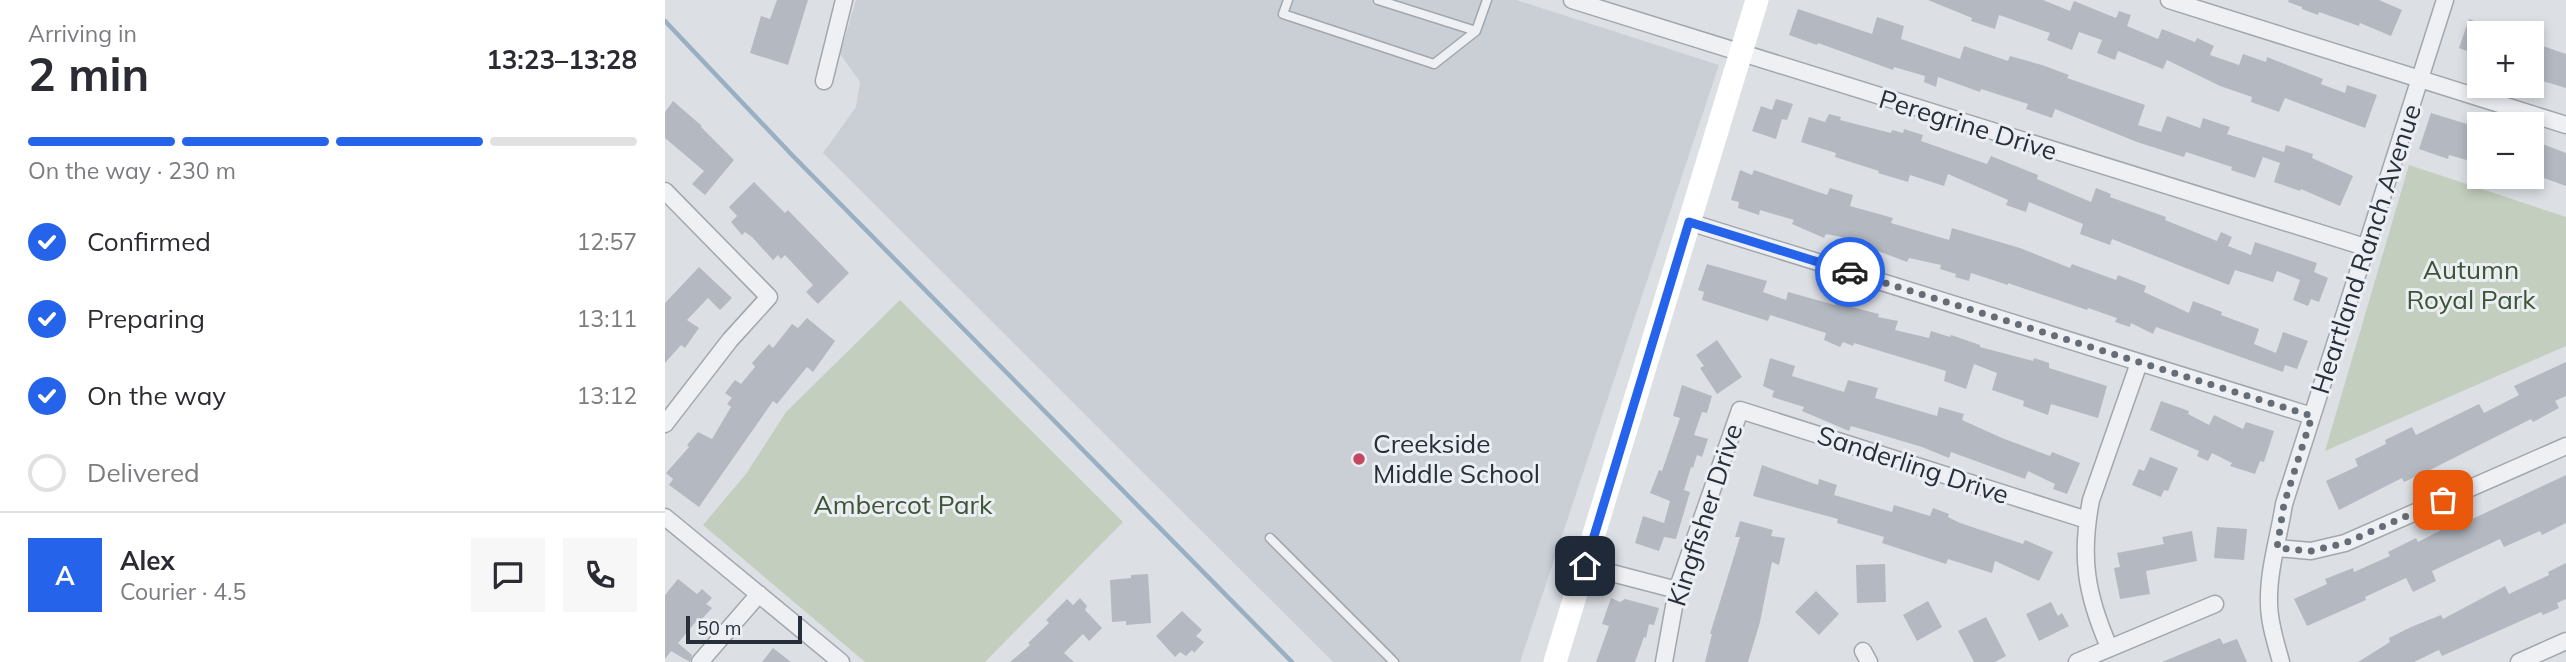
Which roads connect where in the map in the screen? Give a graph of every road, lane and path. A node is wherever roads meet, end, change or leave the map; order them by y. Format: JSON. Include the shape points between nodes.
{"nodes":[{"id":1,"x":844,"y":0,"type":"edge"},
{"id":2,"x":1288,"y":0,"type":"edge"},
{"id":3,"x":1378,"y":0,"type":"edge"},
{"id":4,"x":1487,"y":0,"type":"edge"},
{"id":5,"x":1571,"y":0,"type":"edge"},
{"id":6,"x":1757,"y":0,"type":"edge"},
{"id":7,"x":2169,"y":0,"type":"edge"},
{"id":8,"x":2445,"y":0,"type":"edge"},
{"id":9,"x":1476,"y":32,"type":"junction"},
{"id":10,"x":1742,"y":55,"type":"junction"},
{"id":11,"x":2420,"y":78,"type":"junction"},
{"id":12,"x":824,"y":81,"type":"dead end"},
{"id":13,"x":2566,"y":125,"type":"edge"},
{"id":14,"x":665,"y":191,"type":"edge"},
{"id":15,"x":1689,"y":222,"type":"junction"},
{"id":16,"x":2365,"y":247,"type":"junction"},
{"id":17,"x":2140,"y":363,"type":"junction"},
{"id":18,"x":1740,"y":410,"type":"joint"},
{"id":19,"x":2312,"y":416,"type":"junction"},
{"id":20,"x":665,"y":424,"type":"edge"},
{"id":21,"x":2566,"y":446,"type":"edge"},
{"id":22,"x":665,"y":516,"type":"edge"},
{"id":23,"x":2087,"y":520,"type":"junction"},
{"id":24,"x":1270,"y":538,"type":"dead end"},
{"id":25,"x":2277,"y":548,"type":"junction"},
{"id":26,"x":1585,"y":566,"type":"junction"},
{"id":27,"x":1677,"y":590,"type":"junction"},
{"id":28,"x":759,"y":594,"type":"junction"},
{"id":29,"x":2215,"y":604,"type":"dead end"},
{"id":30,"x":2566,"y":641,"type":"edge"},
{"id":31,"x":2109,"y":647,"type":"junction"},
{"id":32,"x":700,"y":662,"type":"edge"},
{"id":33,"x":841,"y":662,"type":"edge"},
{"id":34,"x":1394,"y":662,"type":"edge"},
{"id":35,"x":1555,"y":662,"type":"edge"},
{"id":36,"x":1664,"y":662,"type":"edge"},
{"id":37,"x":2077,"y":662,"type":"edge"},
{"id":38,"x":2281,"y":662,"type":"edge"},
{"id":39,"x":2519,"y":662,"type":"edge"}],
"edges":[{"from":1,"to":12,"type":"street"},
{"from":2,"to":9,"type":"lane","via":[[1283,14],[1434,64]]},
{"from":3,"to":9,"type":"lane"},
{"from":4,"to":9,"type":"lane"},
{"from":5,"to":10,"type":"street","name":"Peregrine Drive"},
{"from":6,"to":10,"type":"street"},
{"from":7,"to":11,"type":"street"},
{"from":8,"to":11,"type":"street","name":"Heartland Ranch Avenue"},
{"from":10,"to":15,"type":"street"},
{"from":10,"to":16,"type":"street","name":"Peregrine Drive"},
{"from":11,"to":13,"type":"street"},
{"from":11,"to":16,"type":"street","name":"Heartland Ranch Avenue"},
{"from":14,"to":20,"type":"street","via":[[769,297]]},
{"from":15,"to":17,"type":"street"},
{"from":15,"to":26,"type":"street"},
{"from":16,"to":19,"type":"street","name":"Heartland Ranch Avenue"},
{"from":17,"to":19,"type":"street"},
{"from":17,"to":23,"type":"street"},
{"from":18,"to":23,"type":"street","name":"Sanderling Drive"},
{"from":18,"to":27,"type":"street","name":"Kingfisher Drive"},
{"from":19,"to":25,"type":"street","name":"Heartland Ranch Avenue","via":[[2284,504]]},
{"from":21,"to":25,"type":"street","via":[[2345,543],[2311,551]]},
{"from":22,"to":28,"type":"street"},
{"from":23,"to":31,"type":"street","via":[[2088,583]]},
{"from":24,"to":34,"type":"lane"},
{"from":25,"to":38,"type":"street","name":"Heartland Ranch Avenue","via":[[2269,578],[2269,604]]},
{"from":26,"to":27,"type":"street"},
{"from":26,"to":35,"type":"street"},
{"from":27,"to":36,"type":"street","name":"Kingfisher Drive"},
{"from":28,"to":32,"type":"street"},
{"from":28,"to":33,"type":"street"},
{"from":29,"to":31,"type":"street"},
{"from":30,"to":39,"type":"street"},
{"from":31,"to":37,"type":"street"}]}
